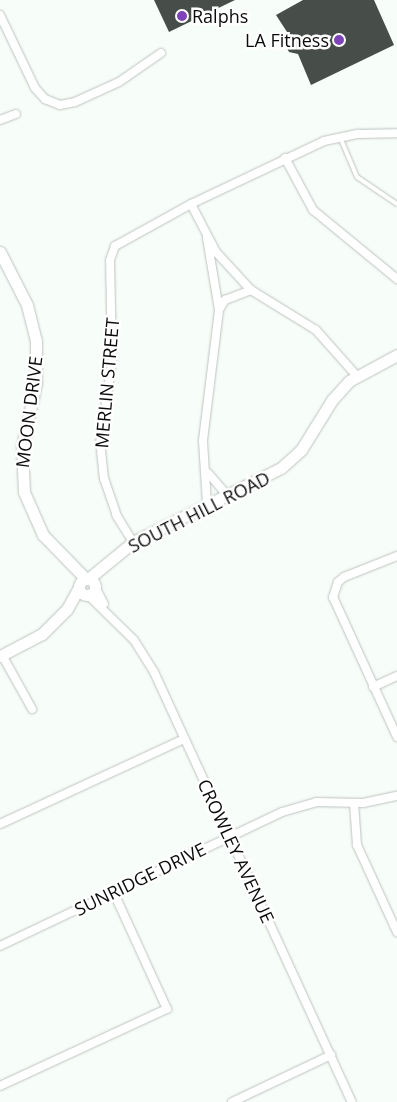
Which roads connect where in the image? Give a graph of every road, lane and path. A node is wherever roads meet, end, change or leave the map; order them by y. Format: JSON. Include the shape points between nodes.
{"nodes":[{"id":1,"x":0,"y":15,"type":"edge"},
{"id":2,"x":161,"y":53,"type":"dead end"},
{"id":3,"x":16,"y":114,"type":"dead end"},
{"id":4,"x":0,"y":120,"type":"edge"},
{"id":5,"x":397,"y":133,"type":"edge"},
{"id":6,"x":340,"y":137,"type":"junction"},
{"id":7,"x":285,"y":158,"type":"junction"},
{"id":8,"x":191,"y":204,"type":"junction"},
{"id":9,"x":397,"y":204,"type":"edge"},
{"id":10,"x":207,"y":238,"type":"junction"},
{"id":11,"x":0,"y":252,"type":"edge"},
{"id":12,"x":397,"y":279,"type":"edge"},
{"id":13,"x":251,"y":290,"type":"junction"},
{"id":14,"x":219,"y":310,"type":"junction"},
{"id":15,"x":397,"y":355,"type":"edge"},
{"id":16,"x":356,"y":375,"type":"junction"},
{"id":17,"x":208,"y":473,"type":"junction"},
{"id":18,"x":228,"y":496,"type":"junction"},
{"id":19,"x":208,"y":505,"type":"junction"},
{"id":20,"x":133,"y":542,"type":"junction"},
{"id":21,"x":397,"y":556,"type":"edge"},
{"id":22,"x":87,"y":587,"type":"junction"},
{"id":23,"x":1,"y":656,"type":"edge"},
{"id":24,"x":397,"y":676,"type":"edge"},
{"id":25,"x":373,"y":687,"type":"junction"},
{"id":26,"x":32,"y":709,"type":"dead end"},
{"id":27,"x":397,"y":737,"type":"edge"},
{"id":28,"x":184,"y":739,"type":"junction"},
{"id":29,"x":397,"y":796,"type":"edge"},
{"id":30,"x":354,"y":803,"type":"junction"},
{"id":31,"x":0,"y":824,"type":"edge"},
{"id":32,"x":230,"y":836,"type":"junction"},
{"id":33,"x":114,"y":893,"type":"junction"},
{"id":34,"x":397,"y":932,"type":"edge"},
{"id":35,"x":0,"y":946,"type":"edge"},
{"id":36,"x":330,"y":1056,"type":"junction"},
{"id":37,"x":0,"y":1086,"type":"edge"},
{"id":38,"x":232,"y":1102,"type":"edge"},
{"id":39,"x":352,"y":1102,"type":"edge"}],
"edges":[{"from":1,"to":2,"type":"street","via":[[35,88],[45,99],[60,105],[75,102],[119,82]]},
{"from":3,"to":4,"type":"street"},
{"from":5,"to":6,"type":"street","name":"MERLIN STREET"},
{"from":6,"to":7,"type":"street","name":"MERLIN STREET"},
{"from":6,"to":9,"type":"lane","via":[[356,177]]},
{"from":7,"to":8,"type":"street","name":"MERLIN STREET"},
{"from":7,"to":12,"type":"street","via":[[313,210]]},
{"from":8,"to":10,"type":"street"},
{"from":8,"to":20,"type":"street","name":"MERLIN STREET","via":[[120,241],[111,253],[114,329],[101,425],[101,461],[111,499]]},
{"from":10,"to":13,"type":"street"},
{"from":10,"to":14,"type":"street"},
{"from":11,"to":22,"type":"street","name":"MOON DRIVE","via":[[27,305],[36,341],[36,383],[22,447],[24,492],[43,535]]},
{"from":13,"to":14,"type":"street","via":[[225,300]]},
{"from":13,"to":16,"type":"street","via":[[316,330]]},
{"from":14,"to":17,"type":"street","via":[[203,441]]},
{"from":15,"to":16,"type":"street","name":"SOUTH HILL ROAD"},
{"from":16,"to":18,"type":"street","name":"SOUTH HILL ROAD","via":[[332,400],[294,458],[255,484]]},
{"from":17,"to":18,"type":"street"},
{"from":17,"to":19,"type":"street"},
{"from":18,"to":19,"type":"street","name":"SOUTH HILL ROAD"},
{"from":19,"to":20,"type":"street","name":"SOUTH HILL ROAD"},
{"from":20,"to":22,"type":"street","name":"SOUTH HILL ROAD"},
{"from":21,"to":25,"type":"street","via":[[344,577],[334,592],[336,610]]},
{"from":22,"to":23,"type":"street","name":"SOUTH HILL ROAD","via":[[42,634]]},
{"from":22,"to":28,"type":"street","name":"CROWLEY AVENUE","via":[[146,656]]},
{"from":23,"to":26,"type":"street"},
{"from":24,"to":25,"type":"street"},
{"from":25,"to":27,"type":"street"},
{"from":28,"to":31,"type":"street"},
{"from":28,"to":32,"type":"street","name":"CROWLEY AVENUE"},
{"from":29,"to":30,"type":"street","name":"SUNRIDGE DRIVE"},
{"from":30,"to":32,"type":"street","name":"SUNRIDGE DRIVE","via":[[302,804]]},
{"from":30,"to":34,"type":"street","via":[[357,845]]},
{"from":32,"to":33,"type":"street","name":"SUNRIDGE DRIVE"},
{"from":32,"to":36,"type":"street","name":"CROWLEY AVENUE"},
{"from":33,"to":35,"type":"street","name":"SUNRIDGE DRIVE"},
{"from":33,"to":37,"type":"street","via":[[167,1009]]},
{"from":36,"to":38,"type":"street"},
{"from":36,"to":39,"type":"street","name":"CROWLEY AVENUE"}]}
